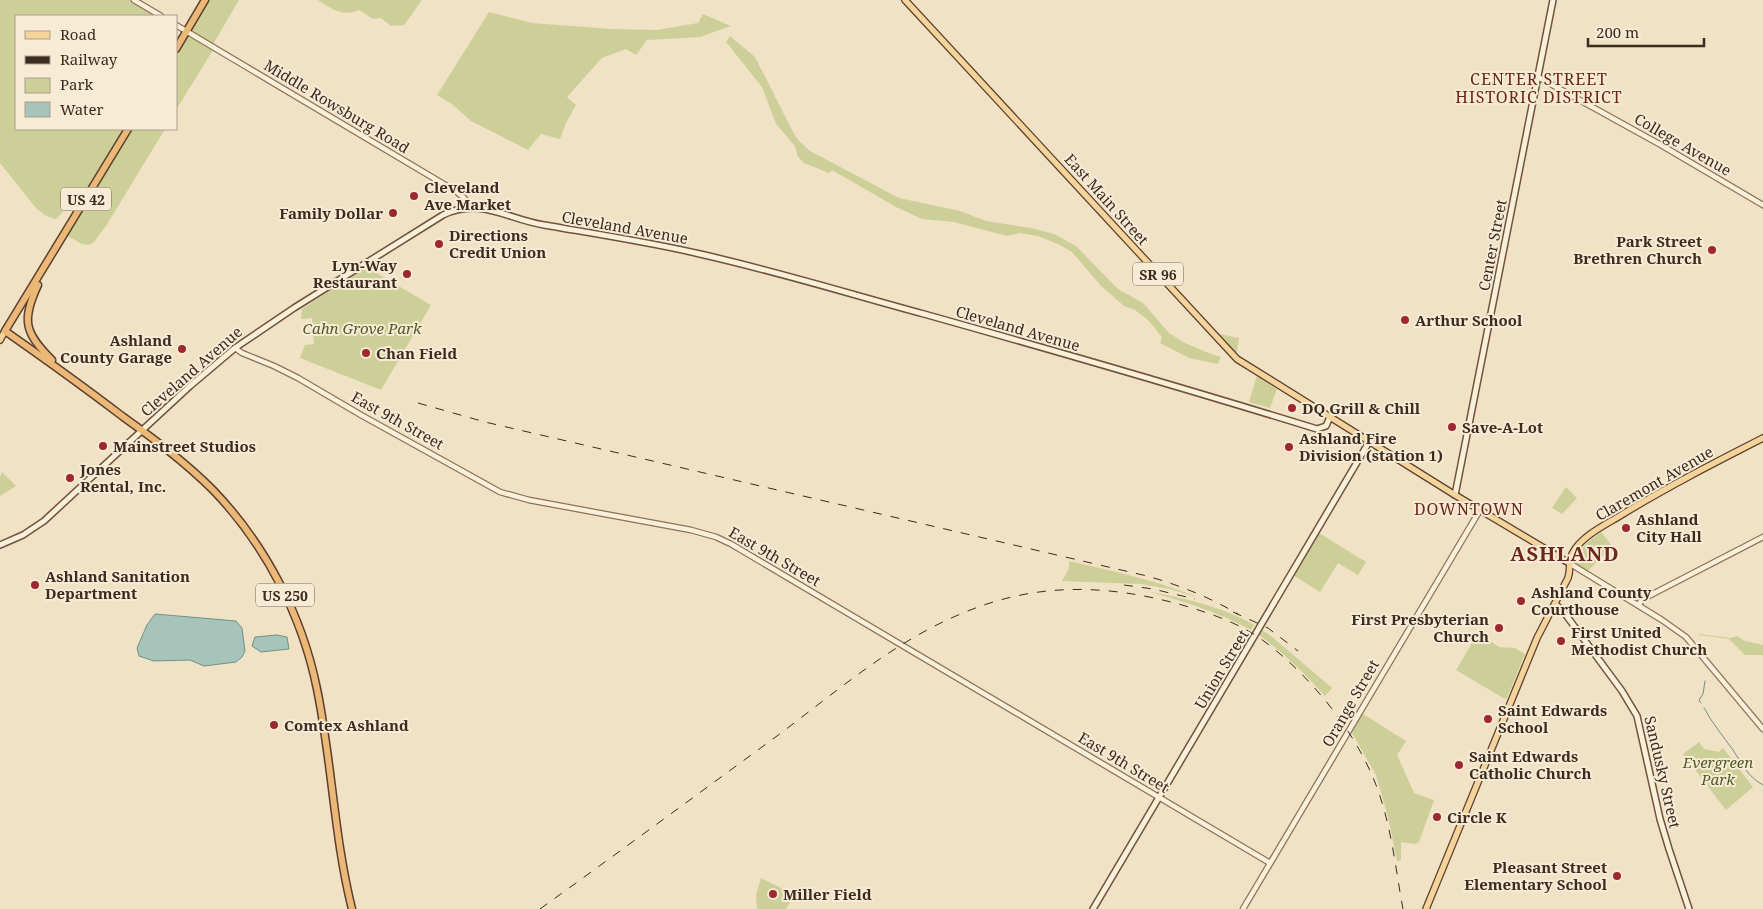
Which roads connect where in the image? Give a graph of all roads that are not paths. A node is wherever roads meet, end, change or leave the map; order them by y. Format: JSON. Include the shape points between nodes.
{"nodes":[{"id":1,"x":134,"y":0,"type":"edge"},
{"id":2,"x":205,"y":0,"type":"edge"},
{"id":3,"x":905,"y":0,"type":"edge"},
{"id":4,"x":1553,"y":0,"type":"edge"},
{"id":5,"x":159,"y":15,"type":"edge"},
{"id":6,"x":178,"y":26,"type":"edge"},
{"id":7,"x":187,"y":31,"type":"junction"},
{"id":8,"x":178,"y":46,"type":"edge"},
{"id":9,"x":1538,"y":77,"type":"junction"},
{"id":10,"x":127,"y":130,"type":"edge"},
{"id":11,"x":1763,"y":205,"type":"edge"},
{"id":12,"x":471,"y":207,"type":"junction"},
{"id":13,"x":44,"y":269,"type":"junction"},
{"id":14,"x":6,"y":331,"type":"junction"},
{"id":15,"x":0,"y":340,"type":"edge"},
{"id":16,"x":236,"y":348,"type":"junction"},
{"id":17,"x":61,"y":370,"type":"junction"},
{"id":18,"x":1330,"y":417,"type":"junction"},
{"id":19,"x":142,"y":430,"type":"junction"},
{"id":20,"x":1763,"y":438,"type":"edge"},
{"id":21,"x":1369,"y":442,"type":"junction"},
{"id":22,"x":1455,"y":495,"type":"junction"},
{"id":23,"x":1480,"y":510,"type":"junction"},
{"id":24,"x":1763,"y":537,"type":"edge"},
{"id":25,"x":0,"y":545,"type":"edge"},
{"id":26,"x":1569,"y":563,"type":"junction"},
{"id":27,"x":1555,"y":604,"type":"junction"},
{"id":28,"x":1638,"y":605,"type":"junction"},
{"id":29,"x":1763,"y":729,"type":"edge"},
{"id":30,"x":1159,"y":797,"type":"junction"},
{"id":31,"x":1270,"y":863,"type":"junction"},
{"id":32,"x":352,"y":909,"type":"edge"},
{"id":33,"x":1093,"y":909,"type":"edge"},
{"id":34,"x":1243,"y":909,"type":"edge"},
{"id":35,"x":1426,"y":909,"type":"edge"},
{"id":36,"x":1690,"y":909,"type":"edge"}],
"edges":[{"from":1,"to":5,"type":"street"},
{"from":2,"to":7,"type":"highway"},
{"from":3,"to":18,"type":"main road","name":"East Main Street","number":"SR 96","via":[[1230,352],[1246,366]]},
{"from":4,"to":9,"type":"main road","name":"Center Street"},
{"from":6,"to":7,"type":"street","name":"Middle Rowsburg Road"},
{"from":7,"to":8,"type":"highway"},
{"from":7,"to":12,"type":"street","name":"Middle Rowsburg Road","via":[[457,192]]},
{"from":9,"to":11,"type":"street","name":"College Avenue"},
{"from":9,"to":22,"type":"main road","name":"Center Street"},
{"from":10,"to":13,"type":"highway","number":"US 42"},
{"from":12,"to":16,"type":"main road","name":"Cleveland Avenue","via":[[450,212],[436,220]]},
{"from":12,"to":18,"type":"main road","name":"Cleveland Avenue","via":[[493,210],[537,224],[671,247],[760,268],[1317,429],[1326,426]]},
{"from":13,"to":14,"type":"highway","number":"US 42"},
{"from":13,"to":17,"type":"highway","number":"US 250","via":[[30,301],[28,324],[37,345]]},
{"from":14,"to":15,"type":"main road","number":"US 42"},
{"from":14,"to":17,"type":"highway","number":"US 250"},
{"from":16,"to":19,"type":"main road","name":"Cleveland Avenue"},
{"from":16,"to":30,"type":"street","name":"East 9th Street","via":[[298,378],[500,492],[691,530],[731,544]]},
{"from":17,"to":19,"type":"highway","number":"US 250"},
{"from":18,"to":21,"type":"main road","name":"East Main Street","number":"SR 96"},
{"from":19,"to":25,"type":"main road","name":"Cleveland Avenue","via":[[57,510],[23,535]]},
{"from":19,"to":32,"type":"highway","number":"US 250","via":[[185,464],[226,505],[261,552],[290,604],[317,689],[342,866]]},
{"from":20,"to":26,"type":"main road","name":"Claremont Avenue","via":[[1657,492],[1606,524],[1579,544]]},
{"from":21,"to":22,"type":"main road","name":"East Main Street","number":"SR 96"},
{"from":21,"to":30,"type":"main road","name":"Union Street"},
{"from":22,"to":23,"type":"main road","name":"East Main Street"},
{"from":23,"to":26,"type":"main road","name":"East Main Street"},
{"from":23,"to":31,"type":"street","name":"Orange Street"},
{"from":24,"to":28,"type":"street","via":[[1643,599]]},
{"from":26,"to":27,"type":"main road","name":"Claremont Avenue","via":[[1570,574]]},
{"from":26,"to":28,"type":"street"},
{"from":27,"to":35,"type":"main road","name":"Claremont Avenue"},
{"from":27,"to":36,"type":"main road","name":"Sandusky Street","via":[[1635,711],[1662,828]]},
{"from":28,"to":29,"type":"street","via":[[1690,641]]},
{"from":30,"to":31,"type":"street","name":"East 9th Street"},
{"from":30,"to":33,"type":"main road","name":"Union Street"},
{"from":31,"to":34,"type":"street","name":"Orange Street"}]}
